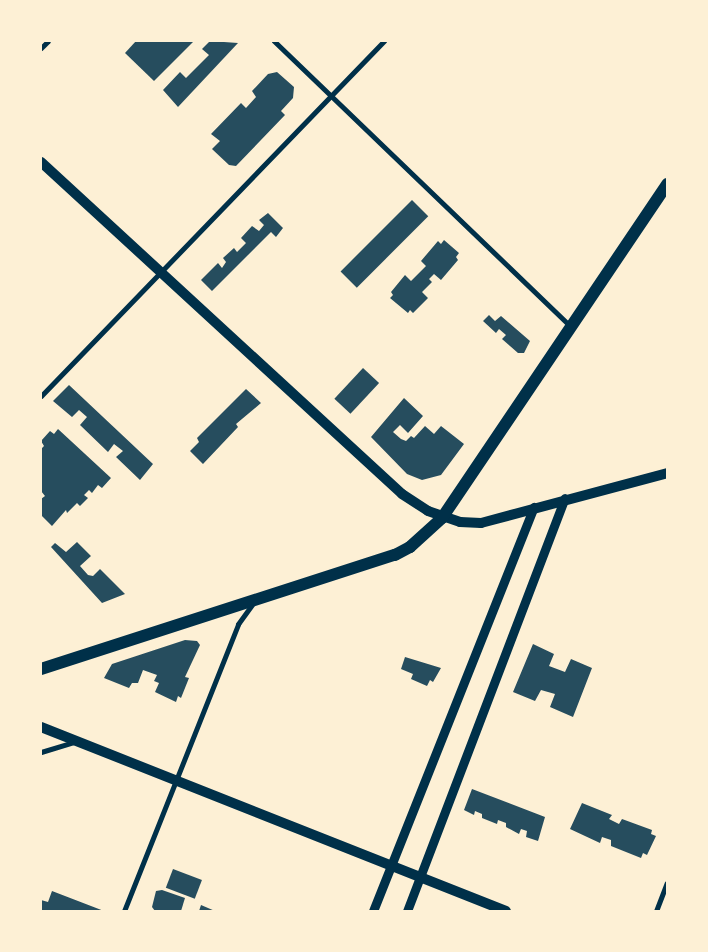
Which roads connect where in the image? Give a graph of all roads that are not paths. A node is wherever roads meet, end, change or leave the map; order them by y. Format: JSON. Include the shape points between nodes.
{"nodes":[{"id":1,"x":48,"y":41,"type":"edge"},
{"id":2,"x":274,"y":41,"type":"edge"},
{"id":3,"x":384,"y":41,"type":"edge"},
{"id":4,"x":41,"y":48,"type":"edge"},
{"id":5,"x":332,"y":96,"type":"junction"},
{"id":6,"x":41,"y":162,"type":"edge"},
{"id":7,"x":667,"y":184,"type":"edge"},
{"id":8,"x":159,"y":271,"type":"junction"},
{"id":9,"x":571,"y":327,"type":"junction"},
{"id":10,"x":41,"y":396,"type":"edge"},
{"id":11,"x":667,"y":473,"type":"edge"},
{"id":12,"x":565,"y":498,"type":"junction"},
{"id":13,"x":534,"y":507,"type":"junction"},
{"id":14,"x":442,"y":518,"type":"junction"},
{"id":15,"x":258,"y":599,"type":"junction"},
{"id":16,"x":41,"y":669,"type":"edge"},
{"id":17,"x":41,"y":727,"type":"edge"},
{"id":18,"x":75,"y":742,"type":"junction"},
{"id":19,"x":41,"y":752,"type":"edge"},
{"id":20,"x":176,"y":780,"type":"junction"},
{"id":21,"x":391,"y":864,"type":"junction"},
{"id":22,"x":422,"y":876,"type":"junction"},
{"id":23,"x":667,"y":884,"type":"edge"},
{"id":24,"x":124,"y":911,"type":"edge"},
{"id":25,"x":373,"y":911,"type":"edge"},
{"id":26,"x":408,"y":911,"type":"edge"},
{"id":27,"x":506,"y":911,"type":"edge"},
{"id":28,"x":656,"y":911,"type":"edge"}],
"edges":[{"from":1,"to":4,"type":"street"},
{"from":2,"to":5,"type":"street"},
{"from":3,"to":5,"type":"street"},
{"from":5,"to":8,"type":"street"},
{"from":5,"to":9,"type":"street"},
{"from":6,"to":8,"type":"main road"},
{"from":7,"to":9,"type":"main road"},
{"from":8,"to":10,"type":"street"},
{"from":8,"to":14,"type":"main road","via":[[402,494]]},
{"from":9,"to":14,"type":"main road"},
{"from":11,"to":12,"type":"main road"},
{"from":12,"to":13,"type":"main road"},
{"from":12,"to":22,"type":"street"},
{"from":13,"to":14,"type":"main road","via":[[481,523]]},
{"from":13,"to":21,"type":"street"},
{"from":14,"to":15,"type":"main road","via":[[416,542],[395,555]]},
{"from":15,"to":16,"type":"main road"},
{"from":15,"to":20,"type":"street","via":[[238,624]]},
{"from":17,"to":18,"type":"main road"},
{"from":18,"to":19,"type":"street"},
{"from":18,"to":20,"type":"main road"},
{"from":20,"to":21,"type":"main road"},
{"from":20,"to":24,"type":"street"},
{"from":21,"to":22,"type":"main road"},
{"from":21,"to":25,"type":"street"},
{"from":22,"to":26,"type":"street"},
{"from":22,"to":27,"type":"main road"},
{"from":23,"to":28,"type":"street"}]}
